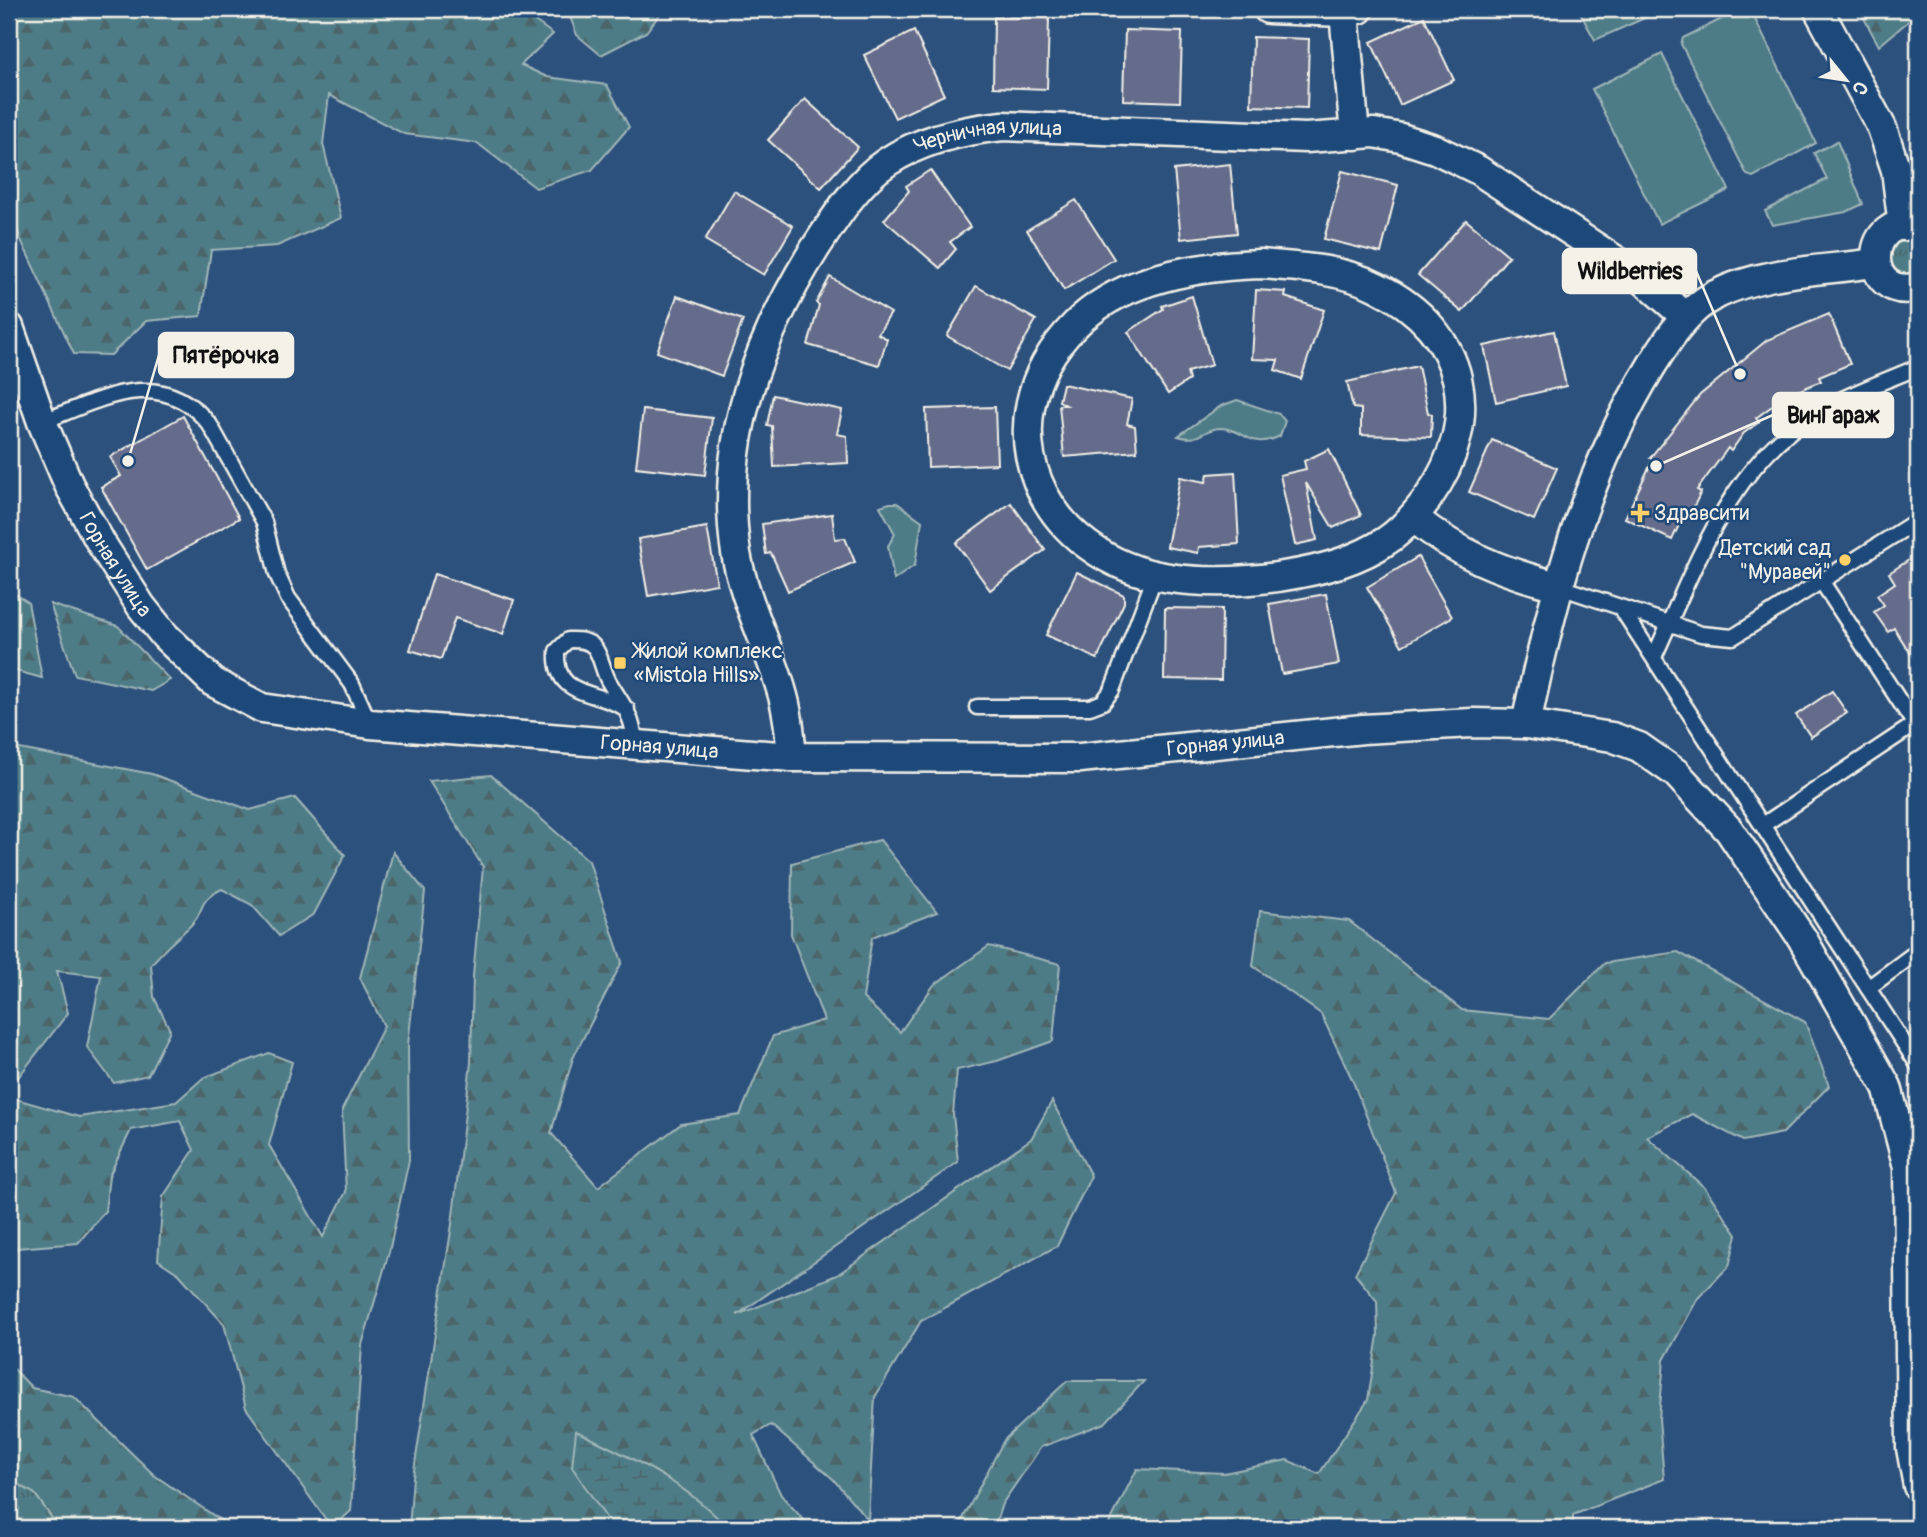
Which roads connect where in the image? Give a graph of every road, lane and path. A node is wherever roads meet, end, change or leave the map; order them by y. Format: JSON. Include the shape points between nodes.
{"nodes":[{"id":1,"x":1268,"y":9,"type":"edge"},
{"id":2,"x":1818,"y":9,"type":"edge"},
{"id":3,"x":1352,"y":10,"type":"edge"},
{"id":4,"x":1355,"y":135,"type":"junction"},
{"id":5,"x":1911,"y":227,"type":"edge"},
{"id":6,"x":1875,"y":263,"type":"junction"},
{"id":7,"x":1918,"y":287,"type":"edge"},
{"id":8,"x":1686,"y":317,"type":"junction"},
{"id":9,"x":9,"y":327,"type":"edge"},
{"id":10,"x":1918,"y":367,"type":"edge"},
{"id":11,"x":42,"y":422,"type":"junction"},
{"id":12,"x":1414,"y":518,"type":"junction"},
{"id":13,"x":1918,"y":520,"type":"edge"},
{"id":14,"x":1155,"y":576,"type":"junction"},
{"id":15,"x":1822,"y":582,"type":"junction"},
{"id":16,"x":1557,"y":586,"type":"junction"},
{"id":17,"x":1621,"y":608,"type":"junction"},
{"id":18,"x":1669,"y":623,"type":"junction"},
{"id":19,"x":1654,"y":657,"type":"junction"},
{"id":20,"x":977,"y":707,"type":"dead end"},
{"id":21,"x":627,"y":709,"type":"junction"},
{"id":22,"x":1917,"y":723,"type":"edge"},
{"id":23,"x":370,"y":724,"type":"junction"},
{"id":24,"x":1526,"y":724,"type":"junction"},
{"id":25,"x":635,"y":747,"type":"junction"},
{"id":26,"x":792,"y":757,"type":"junction"},
{"id":27,"x":1763,"y":825,"type":"junction"},
{"id":28,"x":1918,"y":951,"type":"edge"},
{"id":29,"x":1868,"y":988,"type":"junction"},
{"id":30,"x":1918,"y":1065,"type":"edge"},
{"id":31,"x":1918,"y":1486,"type":"edge"}],
"edges":[{"from":1,"to":3,"type":"street"},
{"from":2,"to":5,"type":"street","via":[[1882,128]]},
{"from":3,"to":4,"type":"street"},
{"from":4,"to":8,"type":"street","name":"Черничная улица","via":[[1401,138],[1478,170],[1638,275]]},
{"from":4,"to":26,"type":"street","name":"Черничная улица","via":[[1306,138],[990,127],[928,142],[886,163],[861,188],[833,221],[778,313],[753,370],[735,449],[732,504],[737,554],[781,688]]},
{"from":5,"to":6,"type":"street","via":[[1884,234]]},
{"from":6,"to":7,"type":"street","via":[[1891,285]]},
{"from":6,"to":8,"type":"street","via":[[1745,282],[1713,296]]},
{"from":8,"to":16,"type":"street","via":[[1635,392],[1595,478]]},
{"from":9,"to":11,"type":"street","name":"Горная улица"},
{"from":10,"to":18,"type":"lane","via":[[1821,410],[1763,455],[1720,513]]},
{"from":11,"to":23,"type":"street","name":"Горная улица","via":[[101,543],[141,606],[197,668],[213,682],[262,708]]},
{"from":11,"to":23,"type":"lane","via":[[105,397],[151,390],[172,393],[199,411],[264,522],[288,598],[352,684]]},
{"from":12,"to":14,"type":"street","via":[[1386,542],[1319,568],[1220,581]]},
{"from":12,"to":14,"type":"street","via":[[1450,462],[1461,426],[1462,391],[1434,332],[1409,307],[1377,286],[1338,274],[1260,264],[1176,275],[1136,287],[1075,324],[1038,378],[1026,431],[1028,460],[1054,513],[1096,550]]},
{"from":12,"to":16,"type":"street","via":[[1482,563]]},
{"from":13,"to":15,"type":"lane"},
{"from":14,"to":20,"type":"lane","via":[[1112,690],[1103,702],[1090,707]]},
{"from":15,"to":18,"type":"lane","via":[[1733,637],[1701,634]]},
{"from":15,"to":22,"type":"lane"},
{"from":16,"to":17,"type":"lane"},
{"from":16,"to":24,"type":"street"},
{"from":17,"to":18,"type":"lane"},
{"from":17,"to":19,"type":"lane"},
{"from":18,"to":19,"type":"lane"},
{"from":19,"to":27,"type":"lane"},
{"from":21,"to":21,"type":"lane","via":[[594,647],[568,640],[557,651],[561,679],[573,689]]},
{"from":21,"to":25,"type":"lane"},
{"from":22,"to":27,"type":"lane"},
{"from":23,"to":25,"type":"street","name":"Горная улица"},
{"from":24,"to":26,"type":"street","name":"Горная улица","via":[[1397,727],[1080,758]]},
{"from":24,"to":31,"type":"street","name":"Горная улица","via":[[1612,737],[1639,747],[1676,773],[1729,830],[1802,938],[1888,1087],[1908,1167],[1911,1448]]},
{"from":25,"to":26,"type":"street","name":"Горная улица"},
{"from":27,"to":29,"type":"lane"},
{"from":28,"to":29,"type":"lane"},
{"from":29,"to":30,"type":"lane"}]}
